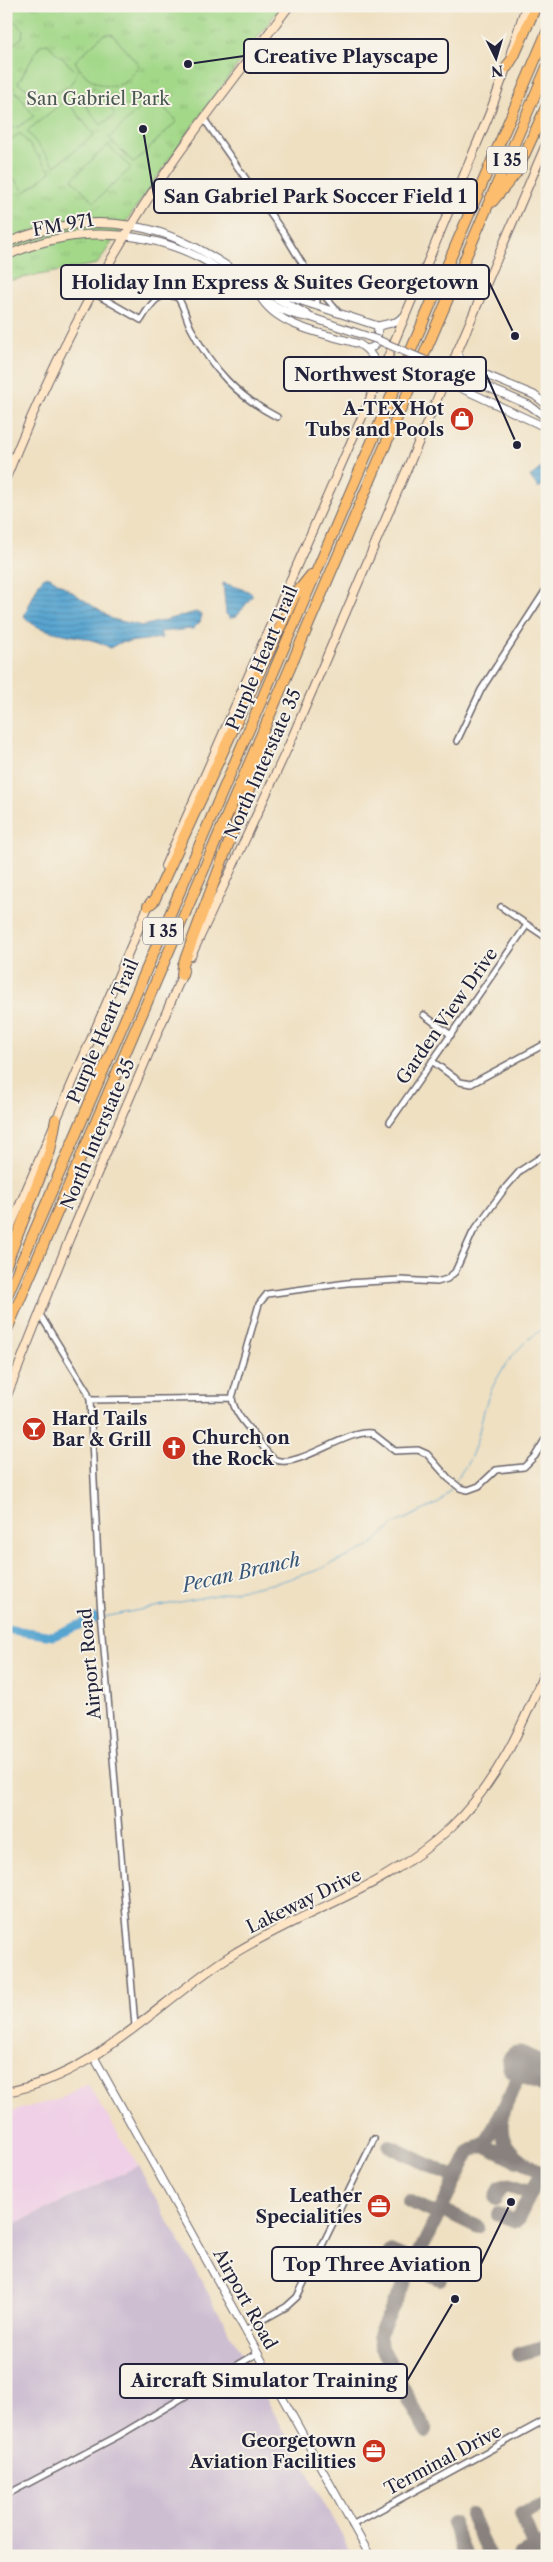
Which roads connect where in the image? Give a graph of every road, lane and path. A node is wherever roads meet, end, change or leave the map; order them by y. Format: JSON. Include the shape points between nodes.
{"nodes":[{"id":1,"x":289,"y":6,"type":"edge"},
{"id":2,"x":526,"y":6,"type":"edge"},
{"id":3,"x":536,"y":6,"type":"edge"},
{"id":4,"x":547,"y":32,"type":"edge"},
{"id":5,"x":506,"y":67,"type":"junction"},
{"id":6,"x":547,"y":67,"type":"edge"},
{"id":7,"x":547,"y":105,"type":"edge"},
{"id":8,"x":204,"y":119,"type":"junction"},
{"id":9,"x":547,"y":142,"type":"edge"},
{"id":10,"x":484,"y":212,"type":"junction"},
{"id":11,"x":132,"y":226,"type":"junction"},
{"id":12,"x":126,"y":236,"type":"junction"},
{"id":13,"x":6,"y":242,"type":"edge"},
{"id":14,"x":6,"y":256,"type":"edge"},
{"id":15,"x":316,"y":286,"type":"junction"},
{"id":16,"x":92,"y":292,"type":"junction"},
{"id":17,"x":260,"y":292,"type":"junction"},
{"id":18,"x":311,"y":306,"type":"junction"},
{"id":19,"x":340,"y":314,"type":"junction"},
{"id":20,"x":403,"y":317,"type":"junction"},
{"id":21,"x":378,"y":326,"type":"junction"},
{"id":22,"x":366,"y":348,"type":"junction"},
{"id":23,"x":457,"y":351,"type":"junction"},
{"id":24,"x":465,"y":366,"type":"junction"},
{"id":25,"x":380,"y":376,"type":"junction"},
{"id":26,"x":442,"y":384,"type":"junction"},
{"id":27,"x":456,"y":385,"type":"junction"},
{"id":28,"x":547,"y":405,"type":"edge"},
{"id":29,"x":277,"y":418,"type":"dead end"},
{"id":30,"x":547,"y":418,"type":"edge"},
{"id":31,"x":547,"y":428,"type":"edge"},
{"id":32,"x":6,"y":478,"type":"edge"},
{"id":33,"x":319,"y":565,"type":"junction"},
{"id":34,"x":547,"y":588,"type":"edge"},
{"id":35,"x":285,"y":682,"type":"junction"},
{"id":36,"x":457,"y":741,"type":"dead end"},
{"id":37,"x":148,"y":906,"type":"junction"},
{"id":38,"x":501,"y":907,"type":"dead end"},
{"id":39,"x":527,"y":925,"type":"junction"},
{"id":40,"x":547,"y":938,"type":"edge"},
{"id":41,"x":182,"y":975,"type":"junction"},
{"id":42,"x":424,"y":1015,"type":"dead end"},
{"id":43,"x":451,"y":1035,"type":"junction"},
{"id":44,"x":547,"y":1043,"type":"edge"},
{"id":45,"x":432,"y":1061,"type":"junction"},
{"id":46,"x":56,"y":1119,"type":"junction"},
{"id":47,"x":390,"y":1122,"type":"dead end"},
{"id":48,"x":547,"y":1153,"type":"edge"},
{"id":49,"x":6,"y":1238,"type":"edge"},
{"id":50,"x":6,"y":1265,"type":"edge"},
{"id":51,"x":6,"y":1298,"type":"edge"},
{"id":52,"x":39,"y":1313,"type":"junction"},
{"id":53,"x":6,"y":1332,"type":"edge"},
{"id":54,"x":6,"y":1398,"type":"edge"},
{"id":55,"x":232,"y":1398,"type":"junction"},
{"id":56,"x":90,"y":1400,"type":"junction"},
{"id":57,"x":547,"y":1436,"type":"edge"},
{"id":58,"x":547,"y":1666,"type":"edge"},
{"id":59,"x":135,"y":2026,"type":"junction"},
{"id":60,"x":94,"y":2057,"type":"junction"},
{"id":61,"x":6,"y":2092,"type":"edge"},
{"id":62,"x":374,"y":2139,"type":"dead end"},
{"id":63,"x":245,"y":2330,"type":"junction"},
{"id":64,"x":258,"y":2353,"type":"junction"},
{"id":65,"x":547,"y":2420,"type":"edge"},
{"id":66,"x":6,"y":2495,"type":"edge"},
{"id":67,"x":352,"y":2525,"type":"junction"},
{"id":68,"x":370,"y":2556,"type":"edge"}],
"edges":[{"from":1,"to":8,"type":"main road"},
{"from":2,"to":5,"type":"main road"},
{"from":3,"to":5,"type":"highway"},
{"from":4,"to":33,"type":"highway","name":"Purple Heart Trail","number":"I 35"},
{"from":5,"to":20,"type":"main road"},
{"from":6,"to":10,"type":"highway","name":"Purple Heart Trail","number":"I 35"},
{"from":7,"to":10,"type":"highway","via":[[516,173]]},
{"from":8,"to":11,"type":"main road"},
{"from":8,"to":15,"type":"street","via":[[283,232]]},
{"from":9,"to":23,"type":"main road","name":"North Interstate 35"},
{"from":10,"to":35,"type":"highway","name":"Purple Heart Trail","number":"I 35"},
{"from":11,"to":12,"type":"main road"},
{"from":11,"to":13,"type":"main road","name":"FM 971","number":"FM 971","via":[[77,223],[52,227]]},
{"from":11,"to":17,"type":"street","via":[[154,230],[191,244]]},
{"from":12,"to":14,"type":"main road","name":"FM 971","number":"FM 971","via":[[65,237],[37,242]]},
{"from":12,"to":16,"type":"main road"},
{"from":12,"to":17,"type":"street","via":[[172,246]]},
{"from":15,"to":18,"type":"street","via":[[318,298]]},
{"from":15,"to":19,"type":"street"},
{"from":16,"to":29,"type":"street","via":[[141,320],[158,297],[166,294],[178,298],[198,342],[225,380],[255,406]]},
{"from":16,"to":32,"type":"main road","via":[[42,391]]},
{"from":17,"to":18,"type":"street"},
{"from":17,"to":22,"type":"street","via":[[266,306],[289,322]]},
{"from":17,"to":30,"type":"street","bridge":true,"via":[[301,314],[378,340],[529,405]]},
{"from":18,"to":19,"type":"street"},
{"from":19,"to":21,"type":"street"},
{"from":20,"to":21,"type":"street"},
{"from":20,"to":25,"type":"main road"},
{"from":21,"to":22,"type":"street","via":[[377,343]]},
{"from":22,"to":25,"type":"street","via":[[374,357]]},
{"from":23,"to":24,"type":"street"},
{"from":23,"to":26,"type":"main road","name":"North Interstate 35"},
{"from":24,"to":27,"type":"street","via":[[457,372]]},
{"from":24,"to":28,"type":"street","via":[[534,395]]},
{"from":25,"to":37,"type":"main road"},
{"from":26,"to":27,"type":"street"},
{"from":26,"to":41,"type":"main road","name":"North Interstate 35","via":[[289,744]]},
{"from":27,"to":31,"type":"street"},
{"from":33,"to":37,"type":"highway","via":[[295,595],[154,901]]},
{"from":33,"to":51,"type":"highway","name":"Purple Heart Trail","number":"I 35"},
{"from":34,"to":36,"type":"street","via":[[481,690]]},
{"from":35,"to":41,"type":"highway","via":[[286,693],[182,965]]},
{"from":35,"to":53,"type":"highway","name":"Purple Heart Trail","number":"I 35"},
{"from":37,"to":46,"type":"main road"},
{"from":38,"to":39,"type":"street"},
{"from":39,"to":40,"type":"street"},
{"from":39,"to":43,"type":"street","name":"Garden View Drive"},
{"from":41,"to":52,"type":"main road","name":"North Interstate 35"},
{"from":42,"to":43,"type":"street"},
{"from":43,"to":45,"type":"street","name":"Garden View Drive"},
{"from":44,"to":45,"type":"street","via":[[471,1084],[460,1082]]},
{"from":45,"to":47,"type":"street","name":"Garden View Drive"},
{"from":46,"to":49,"type":"main road"},
{"from":46,"to":50,"type":"highway","via":[[50,1151]]},
{"from":48,"to":55,"type":"street","via":[[521,1170],[506,1187],[473,1232],[455,1272],[448,1279],[437,1282],[347,1283],[267,1294],[259,1304]]},
{"from":52,"to":54,"type":"main road","name":"North Interstate 35"},
{"from":52,"to":56,"type":"street","name":"Airport Road"},
{"from":55,"to":56,"type":"street"},
{"from":55,"to":57,"type":"street","via":[[246,1425],[269,1455],[278,1461],[293,1460],[368,1432],[376,1434],[395,1451],[415,1450],[427,1454],[460,1488],[475,1489],[496,1470],[524,1467],[536,1456]]},
{"from":56,"to":59,"type":"street","name":"Airport Road","via":[[100,1600]]},
{"from":58,"to":59,"type":"main road","name":"Lakeway Drive","via":[[499,1770],[462,1816],[434,1843],[412,1861],[372,1885],[260,1938]]},
{"from":59,"to":60,"type":"main road","name":"Lakeway Drive"},
{"from":60,"to":61,"type":"main road","name":"Lakeway Drive","via":[[56,2077]]},
{"from":60,"to":63,"type":"street","name":"Airport Road"},
{"from":62,"to":63,"type":"street","via":[[297,2297],[286,2307]]},
{"from":63,"to":64,"type":"street","name":"Airport Road"},
{"from":64,"to":66,"type":"street","via":[[110,2440]]},
{"from":64,"to":67,"type":"street","name":"Airport Road"},
{"from":65,"to":67,"type":"street","name":"Terminal Drive"},
{"from":67,"to":68,"type":"street","name":"Airport Road"}]}
